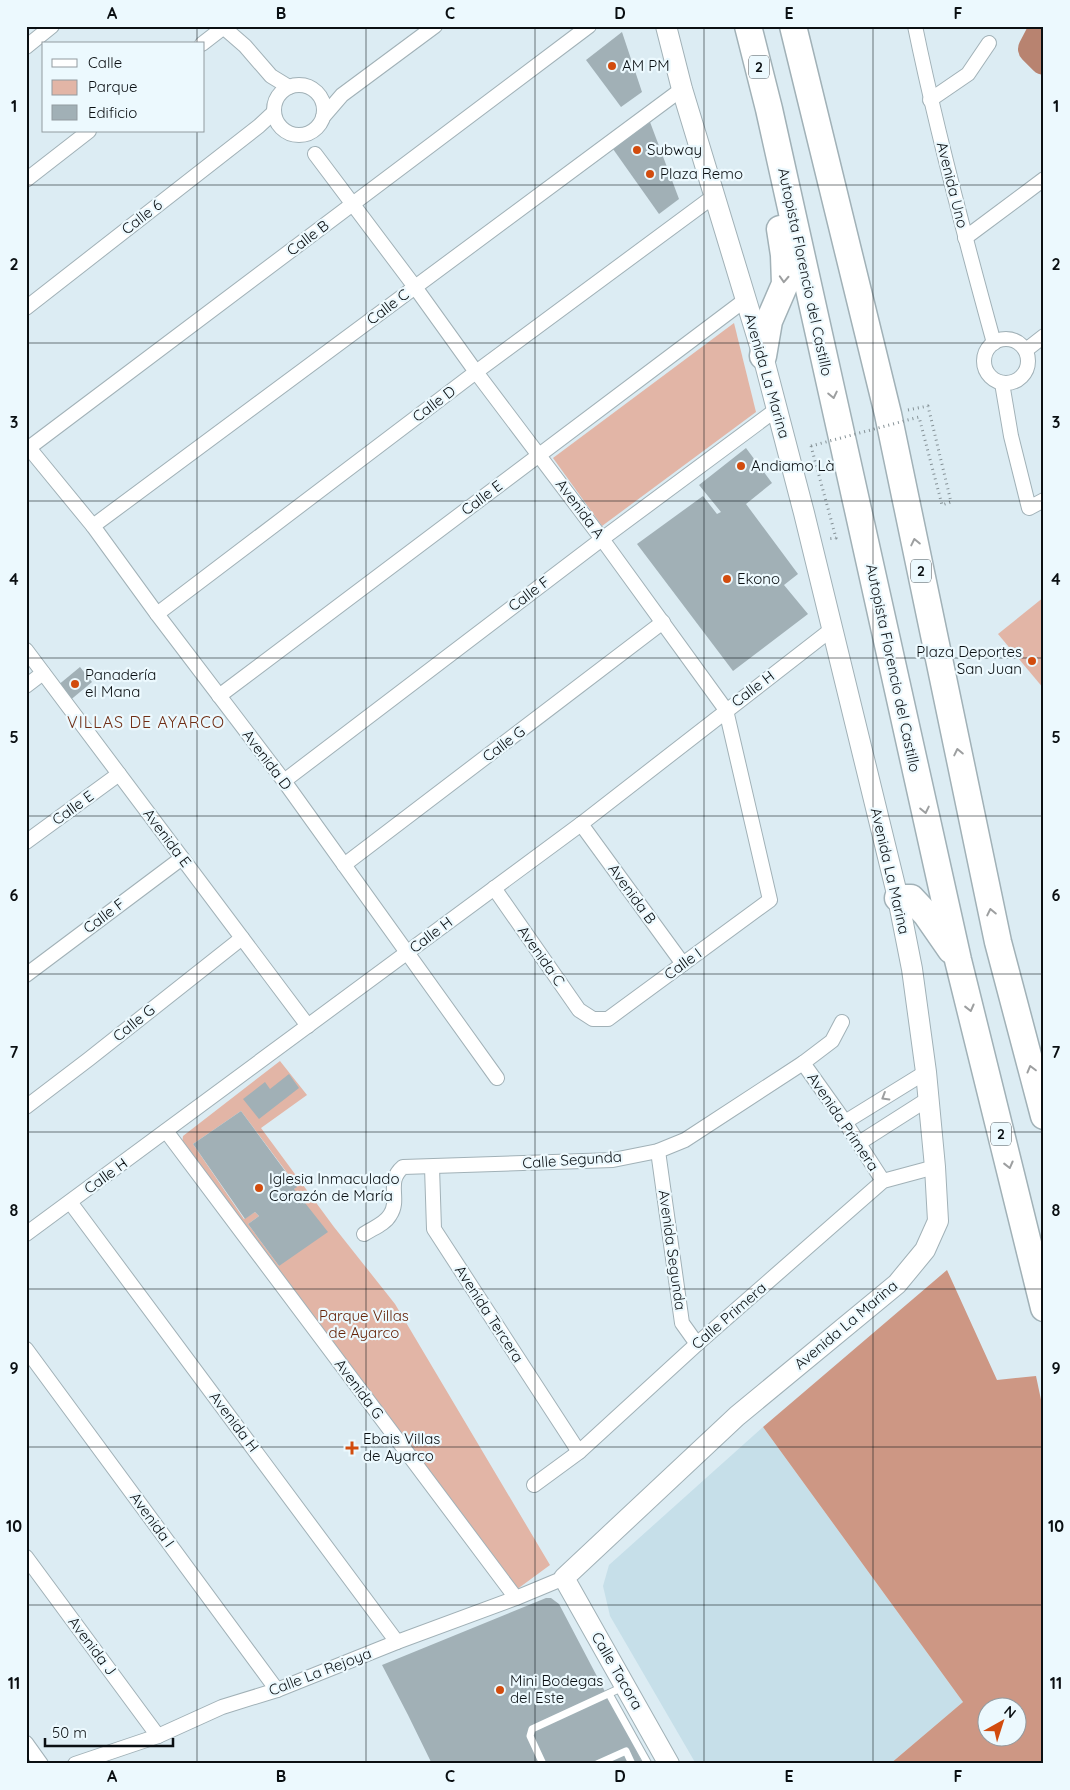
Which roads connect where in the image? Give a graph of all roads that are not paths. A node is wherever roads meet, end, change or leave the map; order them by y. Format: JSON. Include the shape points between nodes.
{"nodes":[{"id":1,"x":52,"y":26,"type":"edge"},
{"id":2,"x":435,"y":26,"type":"edge"},
{"id":3,"x":589,"y":26,"type":"edge"},
{"id":4,"x":666,"y":26,"type":"edge"},
{"id":5,"x":748,"y":26,"type":"edge"},
{"id":6,"x":793,"y":26,"type":"edge"},
{"id":7,"x":915,"y":26,"type":"edge"},
{"id":8,"x":223,"y":27,"type":"edge"},
{"id":9,"x":204,"y":42,"type":"edge"},
{"id":10,"x":989,"y":43,"type":"dead end"},
{"id":11,"x":26,"y":47,"type":"edge"},
{"id":12,"x":271,"y":76,"type":"junction"},
{"id":13,"x":289,"y":87,"type":"junction"},
{"id":14,"x":682,"y":89,"type":"junction"},
{"id":15,"x":318,"y":94,"type":"junction"},
{"id":16,"x":342,"y":95,"type":"junction"},
{"id":17,"x":930,"y":100,"type":"junction"},
{"id":18,"x":275,"y":106,"type":"junction"},
{"id":19,"x":769,"y":109,"type":"junction"},
{"id":20,"x":323,"y":117,"type":"junction"},
{"id":21,"x":259,"y":126,"type":"junction"},
{"id":22,"x":279,"y":126,"type":"junction"},
{"id":23,"x":88,"y":132,"type":"edge"},
{"id":24,"x":315,"y":154,"type":"dead end"},
{"id":25,"x":1044,"y":179,"type":"edge"},
{"id":26,"x":26,"y":180,"type":"edge"},
{"id":27,"x":714,"y":196,"type":"junction"},
{"id":28,"x":352,"y":205,"type":"junction"},
{"id":29,"x":965,"y":238,"type":"junction"},
{"id":30,"x":415,"y":287,"type":"junction"},
{"id":31,"x":745,"y":300,"type":"junction"},
{"id":32,"x":26,"y":308,"type":"edge"},
{"id":33,"x":1044,"y":336,"type":"edge"},
{"id":34,"x":994,"y":343,"type":"junction"},
{"id":35,"x":1026,"y":350,"type":"junction"},
{"id":36,"x":763,"y":356,"type":"junction"},
{"id":37,"x":476,"y":372,"type":"junction"},
{"id":38,"x":1002,"y":383,"type":"junction"},
{"id":39,"x":776,"y":409,"type":"junction"},
{"id":40,"x":28,"y":449,"type":"edge"},
{"id":41,"x":540,"y":455,"type":"junction"},
{"id":42,"x":1044,"y":500,"type":"edge"},
{"id":43,"x":94,"y":526,"type":"junction"},
{"id":44,"x":602,"y":539,"type":"junction"},
{"id":45,"x":157,"y":614,"type":"junction"},
{"id":46,"x":663,"y":622,"type":"junction"},
{"id":47,"x":832,"y":629,"type":"junction"},
{"id":48,"x":26,"y":650,"type":"edge"},
{"id":49,"x":44,"y":673,"type":"junction"},
{"id":50,"x":26,"y":686,"type":"edge"},
{"id":51,"x":219,"y":696,"type":"junction"},
{"id":52,"x":726,"y":710,"type":"junction"},
{"id":53,"x":119,"y":774,"type":"junction"},
{"id":54,"x":284,"y":781,"type":"junction"},
{"id":55,"x":581,"y":824,"type":"junction"},
{"id":56,"x":26,"y":842,"type":"edge"},
{"id":57,"x":182,"y":858,"type":"junction"},
{"id":58,"x":344,"y":865,"type":"junction"},
{"id":59,"x":494,"y":888,"type":"junction"},
{"id":60,"x":898,"y":898,"type":"junction"},
{"id":61,"x":770,"y":900,"type":"joint"},
{"id":62,"x":242,"y":938,"type":"junction"},
{"id":63,"x":407,"y":953,"type":"junction"},
{"id":64,"x":958,"y":960,"type":"junction"},
{"id":65,"x":683,"y":964,"type":"junction"},
{"id":66,"x":26,"y":975,"type":"edge"},
{"id":67,"x":593,"y":1019,"type":"joint"},
{"id":68,"x":842,"y":1022,"type":"dead end"},
{"id":69,"x":308,"y":1026,"type":"junction"},
{"id":70,"x":803,"y":1063,"type":"junction"},
{"id":71,"x":926,"y":1072,"type":"junction"},
{"id":72,"x":496,"y":1078,"type":"dead end"},
{"id":73,"x":928,"y":1099,"type":"junction"},
{"id":74,"x":26,"y":1107,"type":"edge"},
{"id":75,"x":1043,"y":1113,"type":"edge"},
{"id":76,"x":845,"y":1122,"type":"junction"},
{"id":77,"x":166,"y":1131,"type":"junction"},
{"id":78,"x":859,"y":1143,"type":"junction"},
{"id":79,"x":658,"y":1150,"type":"junction"},
{"id":80,"x":432,"y":1167,"type":"junction"},
{"id":81,"x":935,"y":1167,"type":"junction"},
{"id":82,"x":883,"y":1181,"type":"junction"},
{"id":83,"x":70,"y":1202,"type":"junction"},
{"id":84,"x":26,"y":1234,"type":"edge"},
{"id":85,"x":364,"y":1234,"type":"dead end"},
{"id":86,"x":1044,"y":1308,"type":"edge"},
{"id":87,"x":697,"y":1344,"type":"junction"},
{"id":88,"x":26,"y":1350,"type":"edge"},
{"id":89,"x":578,"y":1452,"type":"junction"},
{"id":90,"x":534,"y":1485,"type":"dead end"},
{"id":91,"x":26,"y":1557,"type":"edge"},
{"id":92,"x":564,"y":1578,"type":"junction"},
{"id":93,"x":516,"y":1598,"type":"junction"},
{"id":94,"x":397,"y":1642,"type":"junction"},
{"id":95,"x":277,"y":1690,"type":"junction"},
{"id":96,"x":618,"y":1690,"type":"junction"},
{"id":97,"x":158,"y":1736,"type":"junction"},
{"id":98,"x":26,"y":1744,"type":"edge"},
{"id":99,"x":41,"y":1764,"type":"edge"},
{"id":100,"x":75,"y":1764,"type":"edge"},
{"id":101,"x":543,"y":1764,"type":"edge"},
{"id":102,"x":596,"y":1764,"type":"edge"},
{"id":103,"x":632,"y":1764,"type":"edge"},
{"id":104,"x":648,"y":1764,"type":"edge"},
{"id":105,"x":669,"y":1764,"type":"edge"}],
"edges":[{"from":1,"to":11,"type":"street"},
{"from":2,"to":16,"type":"street"},
{"from":3,"to":28,"type":"street","name":"Calle B"},
{"from":4,"to":14,"type":"street","name":"Avenida La Marina"},
{"from":5,"to":19,"type":"highway","name":"Autopista Florencio del Castillo","number":"2"},
{"from":75,"to":6,"type":"highway","number":"2","one_way":true,"via":[[998,942],[888,414]]},
{"from":7,"to":17,"type":"street","name":"Avenida Uno"},
{"from":8,"to":9,"type":"street"},
{"from":8,"to":12,"type":"street"},
{"from":10,"to":17,"type":"street","via":[[968,74]]},
{"from":12,"to":13,"type":"street"},
{"from":12,"to":18,"type":"street"},
{"from":13,"to":15,"type":"street","via":[[305,86]]},
{"from":13,"to":18,"type":"street","via":[[279,95]]},
{"from":14,"to":27,"type":"street","name":"Avenida La Marina"},
{"from":14,"to":30,"type":"street","name":"Calle C"},
{"from":15,"to":16,"type":"street"},
{"from":15,"to":20,"type":"street","via":[[324,109]]},
{"from":16,"to":20,"type":"street"},
{"from":17,"to":29,"type":"street","name":"Avenida Uno"},
{"from":18,"to":21,"type":"street","name":"Calle 6"},
{"from":18,"to":22,"type":"street"},
{"from":19,"to":36,"type":"highway","one_way":true,"via":[[770,172],[784,255],[785,284],[769,321]]},
{"from":19,"to":64,"type":"highway","name":"Autopista Florencio del Castillo","number":"2","one_way":true},
{"from":20,"to":22,"type":"street","via":[[314,130],[300,136]]},
{"from":21,"to":22,"type":"street"},
{"from":21,"to":32,"type":"street","name":"Calle 6"},
{"from":23,"to":26,"type":"street"},
{"from":24,"to":28,"type":"street","name":"Avenida A"},
{"from":25,"to":29,"type":"street"},
{"from":27,"to":31,"type":"street","name":"Avenida La Marina"},
{"from":27,"to":37,"type":"street","name":"Calle D"},
{"from":28,"to":30,"type":"street","name":"Avenida A"},
{"from":28,"to":40,"type":"street","name":"Calle B"},
{"from":29,"to":34,"type":"street","name":"Avenida Uno"},
{"from":30,"to":37,"type":"street","name":"Avenida A"},
{"from":30,"to":43,"type":"street","name":"Calle C"},
{"from":31,"to":36,"type":"street","name":"Avenida La Marina"},
{"from":31,"to":41,"type":"street","name":"Calle E"},
{"from":33,"to":35,"type":"street"},
{"from":34,"to":35,"type":"street","via":[[1011,340]]},
{"from":34,"to":38,"type":"street","via":[[984,357],[985,366],[988,374]]},
{"from":35,"to":38,"type":"street","via":[[1029,362],[1025,374],[1015,382]]},
{"from":36,"to":39,"type":"street","name":"Avenida La Marina"},
{"from":37,"to":41,"type":"street","name":"Avenida A"},
{"from":37,"to":45,"type":"street","name":"Calle D"},
{"from":38,"to":42,"type":"street","via":[[1029,508]]},
{"from":39,"to":44,"type":"street","name":"Calle F"},
{"from":39,"to":47,"type":"street","name":"Avenida La Marina"},
{"from":40,"to":43,"type":"street","name":"Avenida D"},
{"from":41,"to":44,"type":"street","name":"Avenida A"},
{"from":41,"to":51,"type":"street","name":"Calle E"},
{"from":43,"to":45,"type":"street","name":"Avenida D"},
{"from":44,"to":46,"type":"street","name":"Avenida A"},
{"from":44,"to":54,"type":"street","name":"Calle F"},
{"from":45,"to":51,"type":"street","name":"Avenida D"},
{"from":46,"to":52,"type":"street","name":"Avenida A"},
{"from":46,"to":58,"type":"street","name":"Calle G"},
{"from":47,"to":52,"type":"street","name":"Calle H"},
{"from":47,"to":60,"type":"street","name":"Avenida La Marina"},
{"from":48,"to":49,"type":"street","name":"Avenida E"},
{"from":49,"to":50,"type":"street"},
{"from":49,"to":53,"type":"street","name":"Avenida E"},
{"from":51,"to":54,"type":"street","name":"Avenida D"},
{"from":52,"to":55,"type":"street","name":"Calle H"},
{"from":52,"to":61,"type":"street","name":"Avenida A"},
{"from":53,"to":56,"type":"street","name":"Calle E"},
{"from":53,"to":57,"type":"street","name":"Avenida E"},
{"from":54,"to":58,"type":"street","name":"Avenida D"},
{"from":55,"to":59,"type":"street","name":"Calle H"},
{"from":55,"to":65,"type":"street","name":"Avenida B"},
{"from":57,"to":62,"type":"street","name":"Avenida E"},
{"from":57,"to":66,"type":"street","name":"Calle F"},
{"from":58,"to":63,"type":"street","name":"Avenida D"},
{"from":59,"to":63,"type":"street","name":"Calle H"},
{"from":59,"to":67,"type":"street","name":"Avenida C","via":[[579,1010]]},
{"from":60,"to":64,"type":"highway","via":[[911,898]]},
{"from":60,"to":71,"type":"street","name":"Avenida La Marina"},
{"from":61,"to":65,"type":"street","name":"Calle I"},
{"from":62,"to":69,"type":"street","name":"Avenida E"},
{"from":62,"to":74,"type":"street","name":"Calle G"},
{"from":63,"to":69,"type":"street","name":"Calle H"},
{"from":63,"to":72,"type":"street","name":"Avenida D"},
{"from":64,"to":86,"type":"highway","name":"Autopista Florencio del Castillo","number":"2","one_way":true},
{"from":65,"to":67,"type":"street","name":"Calle I","via":[[608,1019]]},
{"from":68,"to":70,"type":"street","name":"Calle Segunda","via":[[832,1040]]},
{"from":69,"to":77,"type":"street","name":"Calle H"},
{"from":70,"to":76,"type":"street","name":"Avenida Primera"},
{"from":70,"to":79,"type":"street","name":"Calle Segunda","via":[[685,1140]]},
{"from":71,"to":73,"type":"street","name":"Avenida La Marina"},
{"from":71,"to":76,"type":"street","one_way":true},
{"from":73,"to":78,"type":"street"},
{"from":73,"to":81,"type":"street","name":"Avenida La Marina"},
{"from":76,"to":78,"type":"street","name":"Avenida Primera"},
{"from":77,"to":83,"type":"street","name":"Calle H"},
{"from":77,"to":93,"type":"street","name":"Avenida G"},
{"from":78,"to":82,"type":"street","name":"Avenida Primera"},
{"from":79,"to":80,"type":"street","name":"Calle Segunda","via":[[613,1160]]},
{"from":79,"to":87,"type":"street","name":"Avenida Segunda","via":[[682,1323]]},
{"from":80,"to":85,"type":"street","name":"Calle Segunda","via":[[403,1167],[396,1172],[394,1208],[386,1220]]},
{"from":80,"to":89,"type":"street","name":"Avenida Tercera","via":[[434,1229]]},
{"from":81,"to":82,"type":"street","name":"Calle Primera"},
{"from":81,"to":92,"type":"street","name":"Avenida La Marina","via":[[938,1222],[925,1250],[897,1284],[737,1416]]},
{"from":82,"to":87,"type":"street","name":"Calle Primera"},
{"from":83,"to":84,"type":"street","name":"Calle H"},
{"from":83,"to":94,"type":"street","name":"Avenida H"},
{"from":87,"to":89,"type":"street","name":"Calle Primera"},
{"from":88,"to":95,"type":"street","name":"Avenida I"},
{"from":89,"to":90,"type":"street","name":"Calle Primera"},
{"from":91,"to":97,"type":"street","name":"Avenida J"},
{"from":92,"to":93,"type":"street","name":"Calle La Rejoya"},
{"from":92,"to":96,"type":"street","name":"Calle Tacora"},
{"from":93,"to":94,"type":"street","name":"Calle La Rejoya"},
{"from":94,"to":95,"type":"street","name":"Calle La Rejoya"},
{"from":95,"to":97,"type":"street","name":"Calle La Rejoya","via":[[222,1707]]},
{"from":96,"to":101,"type":"lane","via":[[532,1730],[530,1736]]},
{"from":96,"to":104,"type":"lane"},
{"from":96,"to":105,"type":"street","name":"Calle Tacora"},
{"from":97,"to":100,"type":"street","name":"Calle La Rejoya"},
{"from":98,"to":99,"type":"street"},
{"from":102,"to":103,"type":"lane","via":[[626,1751]]}]}
